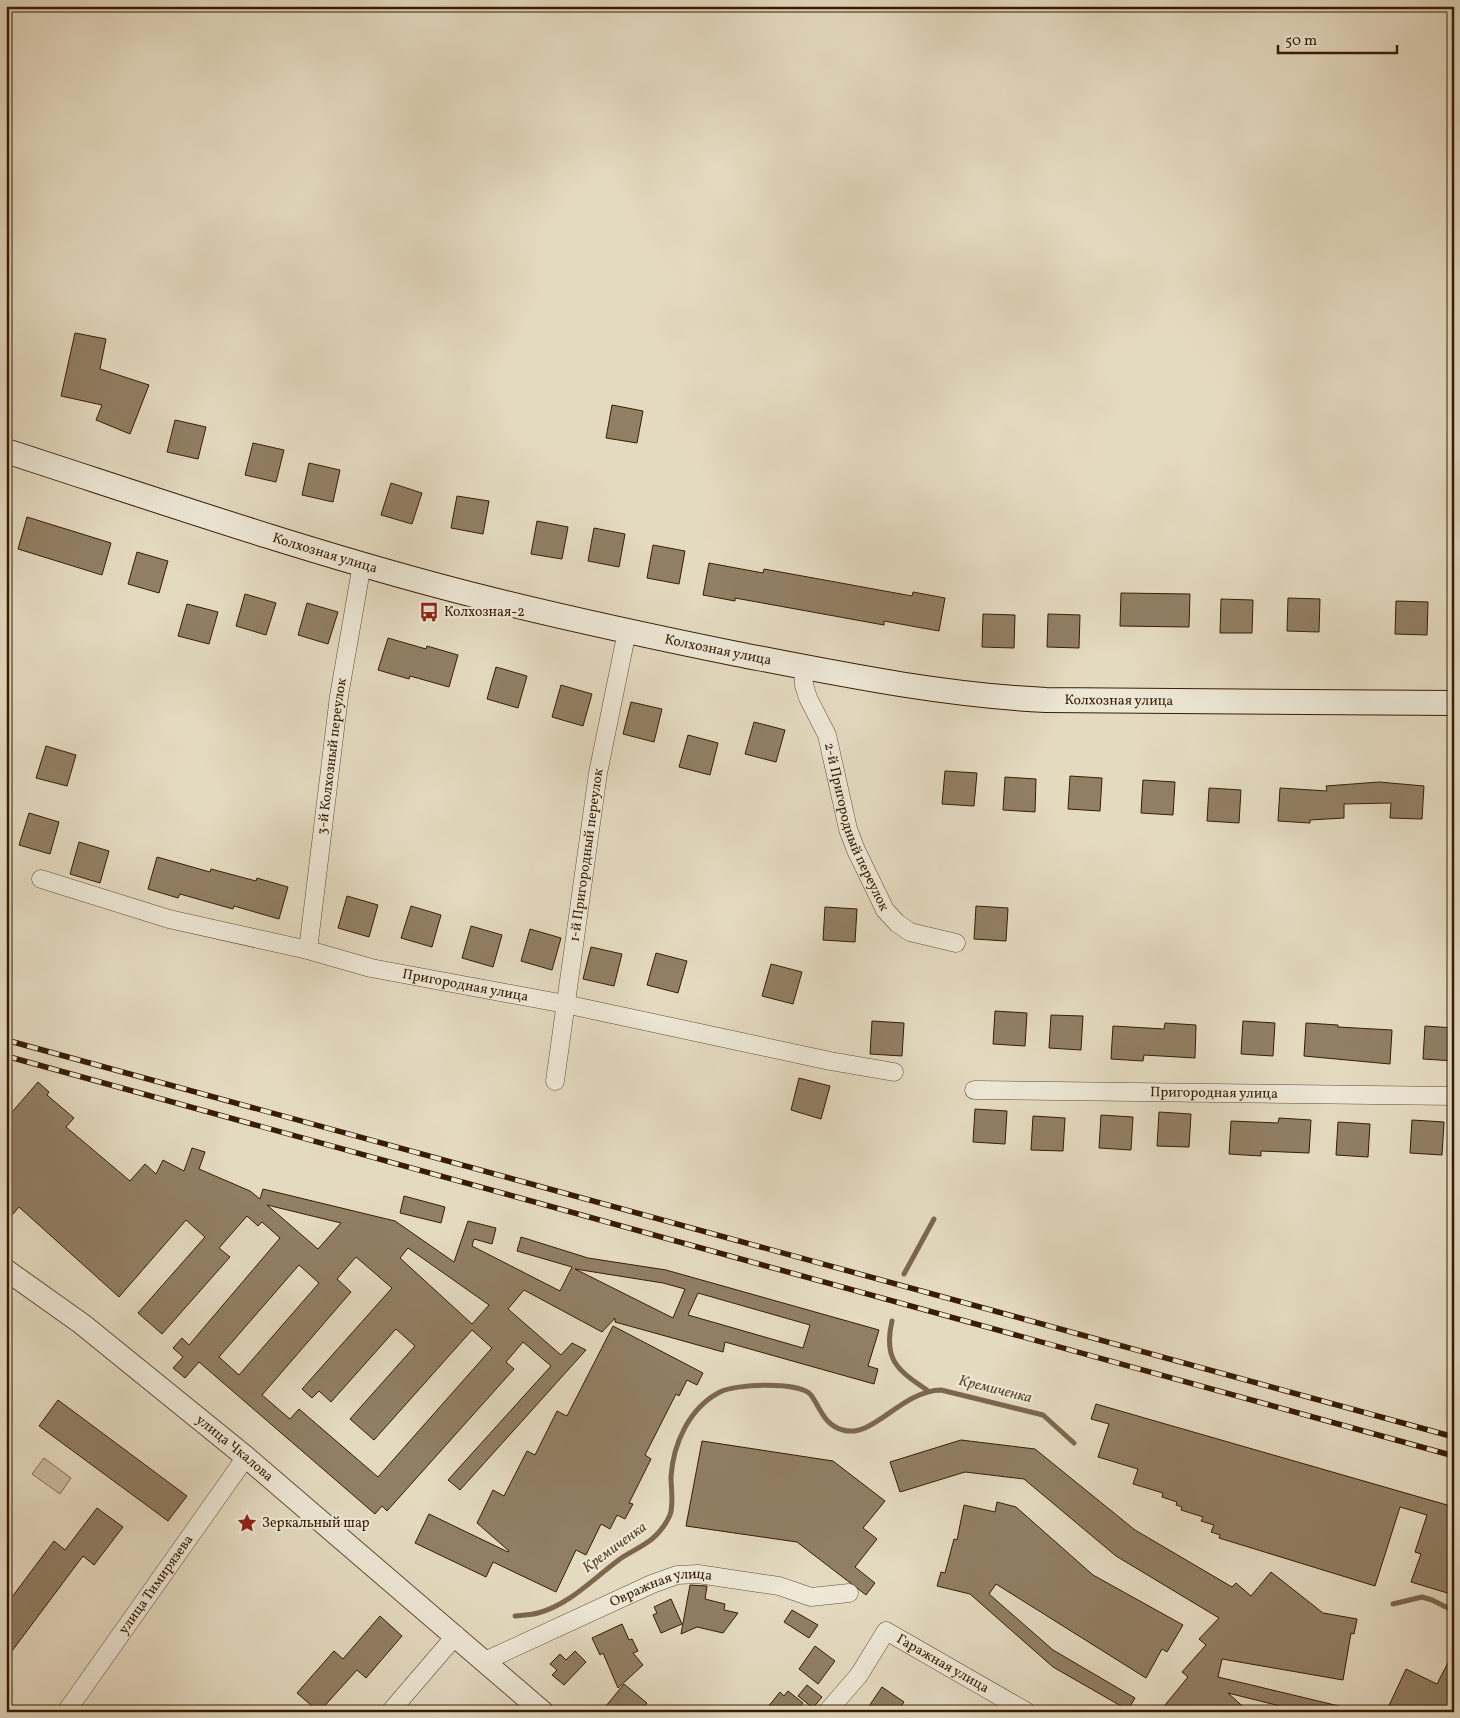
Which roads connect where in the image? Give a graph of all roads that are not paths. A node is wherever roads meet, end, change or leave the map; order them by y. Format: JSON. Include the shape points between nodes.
{"nodes":[{"id":1,"x":6,"y":451,"type":"edge"},
{"id":2,"x":362,"y":564,"type":"junction"},
{"id":3,"x":627,"y":631,"type":"junction"},
{"id":4,"x":804,"y":667,"type":"junction"},
{"id":5,"x":1454,"y":703,"type":"edge"},
{"id":6,"x":41,"y":879,"type":"dead end"},
{"id":7,"x":956,"y":943,"type":"dead end"},
{"id":8,"x":308,"y":950,"type":"junction"},
{"id":9,"x":565,"y":1004,"type":"junction"},
{"id":10,"x":894,"y":1072,"type":"dead end"},
{"id":11,"x":555,"y":1081,"type":"dead end"},
{"id":12,"x":974,"y":1090,"type":"dead end"},
{"id":13,"x":1454,"y":1096,"type":"edge"},
{"id":14,"x":6,"y":1270,"type":"edge"},
{"id":15,"x":246,"y":1457,"type":"junction"},
{"id":16,"x":849,"y":1593,"type":"dead end"},
{"id":17,"x":456,"y":1635,"type":"junction"},
{"id":18,"x":485,"y":1661,"type":"junction"},
{"id":19,"x":66,"y":1712,"type":"edge"},
{"id":20,"x":390,"y":1712,"type":"edge"},
{"id":21,"x":544,"y":1712,"type":"edge"},
{"id":22,"x":827,"y":1712,"type":"edge"},
{"id":23,"x":1027,"y":1712,"type":"edge"}],
"edges":[{"from":1,"to":2,"type":"main road","name":"Колхозная улица"},
{"from":2,"to":3,"type":"main road","name":"Колхозная улица","via":[[480,597]]},
{"from":2,"to":8,"type":"street","name":"3-й Колхозный переулок","via":[[339,696]]},
{"from":3,"to":4,"type":"main road","name":"Колхозная улица"},
{"from":3,"to":9,"type":"street","name":"1-й Пригородный переулок","via":[[600,764]]},
{"from":4,"to":5,"type":"main road","name":"Колхозная улица","via":[[897,685],[1004,698]]},
{"from":4,"to":7,"type":"street","name":"2-й Пригородный переулок","via":[[804,685],[827,735],[848,830],[885,910],[910,932]]},
{"from":6,"to":8,"type":"street","name":"Пригородная улица","via":[[186,923]]},
{"from":8,"to":9,"type":"street","name":"Пригородная улица","via":[[371,968]]},
{"from":9,"to":10,"type":"street","name":"Пригородная улица"},
{"from":9,"to":11,"type":"street","name":"1-й Пригородный переулок"},
{"from":12,"to":13,"type":"street","name":"Пригородная улица"},
{"from":14,"to":15,"type":"street","name":"улица Чкалова","via":[[82,1324]]},
{"from":15,"to":17,"type":"street","name":"улица Чкалова"},
{"from":15,"to":19,"type":"street","name":"улица Тимирязева"},
{"from":16,"to":18,"type":"street","name":"Овражная улица","via":[[811,1597],[779,1586],[698,1574],[677,1575]]},
{"from":17,"to":18,"type":"street","name":"улица Чкалова"},
{"from":17,"to":20,"type":"street"},
{"from":18,"to":21,"type":"street","name":"улица Чкалова"},
{"from":22,"to":23,"type":"street","name":"Гаражная улица","via":[[864,1667],[886,1631]]}]}
